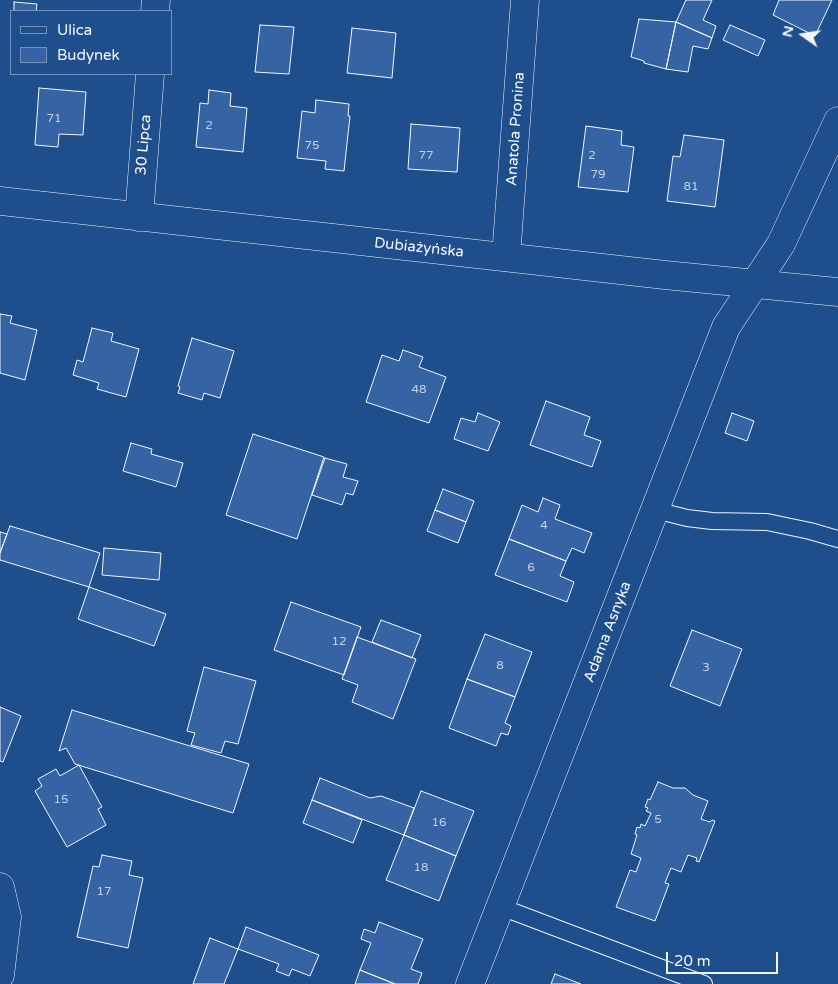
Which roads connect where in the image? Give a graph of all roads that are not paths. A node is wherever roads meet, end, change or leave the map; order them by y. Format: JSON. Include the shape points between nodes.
{"nodes":[{"id":1,"x":525,"y":0,"type":"edge"},
{"id":2,"x":150,"y":75,"type":"edge"},
{"id":3,"x":838,"y":121,"type":"edge"},
{"id":4,"x":0,"y":201,"type":"edge"},
{"id":5,"x":138,"y":217,"type":"junction"},
{"id":6,"x":506,"y":257,"type":"junction"},
{"id":7,"x":754,"y":284,"type":"junction"},
{"id":8,"x":838,"y":292,"type":"edge"},
{"id":9,"x":655,"y":510,"type":"junction"},
{"id":10,"x":838,"y":539,"type":"edge"},
{"id":11,"x":0,"y":886,"type":"edge"},
{"id":12,"x":501,"y":907,"type":"junction"},
{"id":13,"x":0,"y":976,"type":"edge"},
{"id":14,"x":470,"y":984,"type":"edge"},
{"id":15,"x":704,"y":984,"type":"edge"}],
"edges":[{"from":1,"to":6,"type":"street","name":"Anatola Pronina"},
{"from":2,"to":5,"type":"street","name":"30 Lipca"},
{"from":3,"to":7,"type":"street","name":"Adama Asnyka","via":[[781,244]]},
{"from":4,"to":5,"type":"street","name":"Dubiażyńska"},
{"from":5,"to":6,"type":"street","name":"Dubiażyńska"},
{"from":6,"to":7,"type":"street","name":"Dubiażyńska"},
{"from":7,"to":8,"type":"street","name":"Dubiażyńska"},
{"from":7,"to":9,"type":"street","name":"Adama Asnyka","via":[[726,326]]},
{"from":9,"to":10,"type":"lane","via":[[695,519],[767,522]]},
{"from":9,"to":12,"type":"street","name":"Adama Asnyka"},
{"from":11,"to":13,"type":"street","via":[[7,917]]},
{"from":12,"to":14,"type":"street","name":"Adama Asnyka"},
{"from":12,"to":15,"type":"lane"}]}
